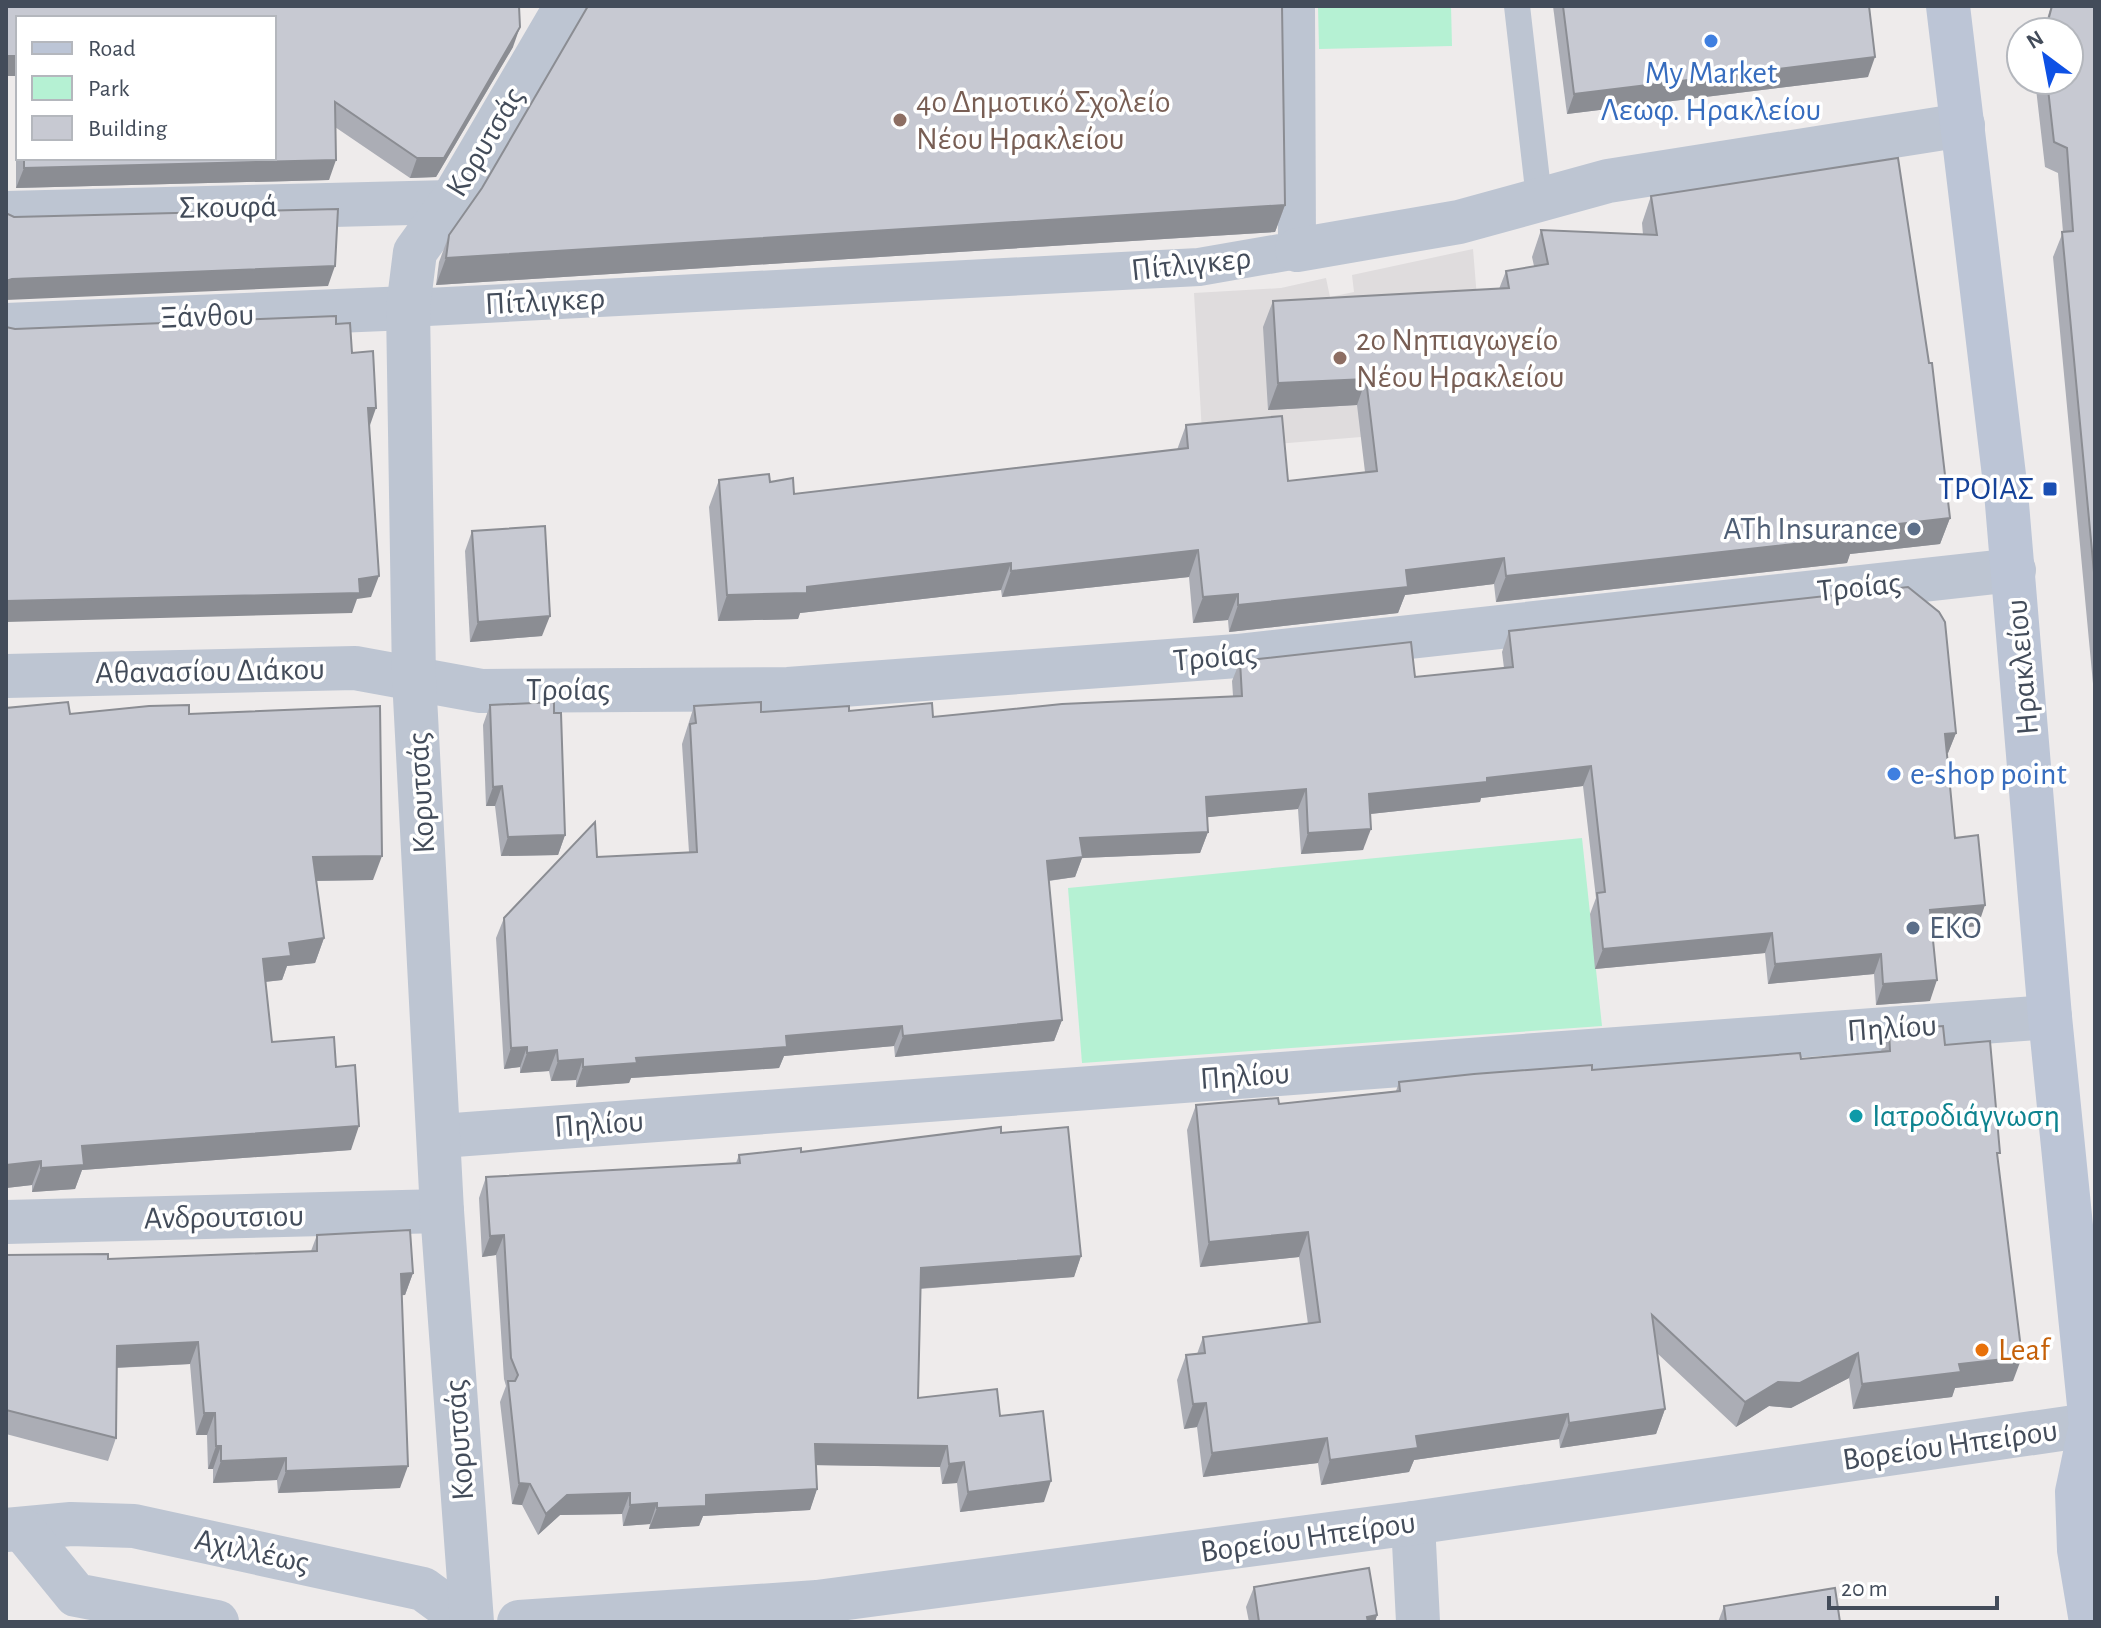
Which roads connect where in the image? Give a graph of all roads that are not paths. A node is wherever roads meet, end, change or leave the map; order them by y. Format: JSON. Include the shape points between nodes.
{"nodes":[{"id":1,"x":566,"y":6,"type":"edge"},
{"id":2,"x":1296,"y":6,"type":"edge"},
{"id":3,"x":1517,"y":6,"type":"edge"},
{"id":4,"x":1948,"y":6,"type":"edge"},
{"id":5,"x":1963,"y":125,"type":"junction"},
{"id":6,"x":1539,"y":198,"type":"junction"},
{"id":7,"x":451,"y":202,"type":"junction"},
{"id":8,"x":6,"y":213,"type":"edge"},
{"id":9,"x":1297,"y":250,"type":"junction"},
{"id":10,"x":408,"y":308,"type":"junction"},
{"id":11,"x":6,"y":325,"type":"edge"},
{"id":12,"x":2014,"y":570,"type":"junction"},
{"id":13,"x":6,"y":676,"type":"edge"},
{"id":14,"x":414,"y":678,"type":"junction"},
{"id":15,"x":2050,"y":1017,"type":"junction"},
{"id":16,"x":441,"y":1136,"type":"junction"},
{"id":17,"x":442,"y":1211,"type":"junction"},
{"id":18,"x":6,"y":1222,"type":"edge"},
{"id":19,"x":2094,"y":1428,"type":"edge"},
{"id":20,"x":1413,"y":1523,"type":"junction"},
{"id":21,"x":15,"y":1530,"type":"edge"},
{"id":22,"x":75,"y":1608,"type":"edge"},
{"id":23,"x":818,"y":1612,"type":"edge"},
{"id":24,"x":217,"y":1622,"type":"edge"},
{"id":25,"x":470,"y":1622,"type":"edge"},
{"id":26,"x":519,"y":1622,"type":"edge"},
{"id":27,"x":1418,"y":1622,"type":"edge"},
{"id":28,"x":2091,"y":1622,"type":"edge"}],
"edges":[{"from":1,"to":7,"type":"street","name":"Κορυτσάς"},
{"from":2,"to":9,"type":"street"},
{"from":3,"to":6,"type":"lane"},
{"from":4,"to":5,"type":"main road","name":"Ηρακλείου"},
{"from":5,"to":6,"type":"street","name":"Πίτλιγκερ","via":[[1608,181]]},
{"from":5,"to":12,"type":"main road","name":"Ηρακλείου"},
{"from":6,"to":9,"type":"street","name":"Πίτλιγκερ","via":[[1459,222]]},
{"from":7,"to":8,"type":"street","name":"Σκουφά"},
{"from":7,"to":10,"type":"street","name":"Κορυτσάς","via":[[415,252]]},
{"from":9,"to":10,"type":"street","name":"Πίτλιγκερ","via":[[1199,267]]},
{"from":10,"to":11,"type":"street","name":"Ξάνθου"},
{"from":10,"to":14,"type":"street","name":"Κορυτσάς"},
{"from":12,"to":14,"type":"street","name":"Τροίας","via":[[1237,656],[803,688],[481,691]]},
{"from":12,"to":15,"type":"main road","name":"Ηρακλείου"},
{"from":13,"to":14,"type":"street","name":"Αθανασίου Διάκου","via":[[355,668]]},
{"from":14,"to":16,"type":"street","name":"Κορυτσάς"},
{"from":15,"to":16,"type":"street","name":"Πηλίου"},
{"from":15,"to":19,"type":"main road","name":"Ηρακλείου"},
{"from":16,"to":17,"type":"street","name":"Κορυτσάς"},
{"from":17,"to":18,"type":"street","name":"Ανδρουτσιου"},
{"from":17,"to":25,"type":"street","name":"Κορυτσάς"},
{"from":19,"to":20,"type":"street","name":"Βορείου Ηπείρου"},
{"from":19,"to":28,"type":"main road","name":"Ηρακλείου","via":[[2077,1492],[2079,1550]]},
{"from":20,"to":23,"type":"street","name":"Βορείου Ηπείρου"},
{"from":20,"to":27,"type":"street"},
{"from":21,"to":22,"type":"street","name":"Αχιλλέως"},
{"from":21,"to":25,"type":"street","name":"Αχιλλέως","via":[[71,1524],[134,1526],[423,1589]]},
{"from":22,"to":24,"type":"street","name":"Αχιλλέως"},
{"from":23,"to":26,"type":"street","name":"Βορείου Ηπείρου"}]}
